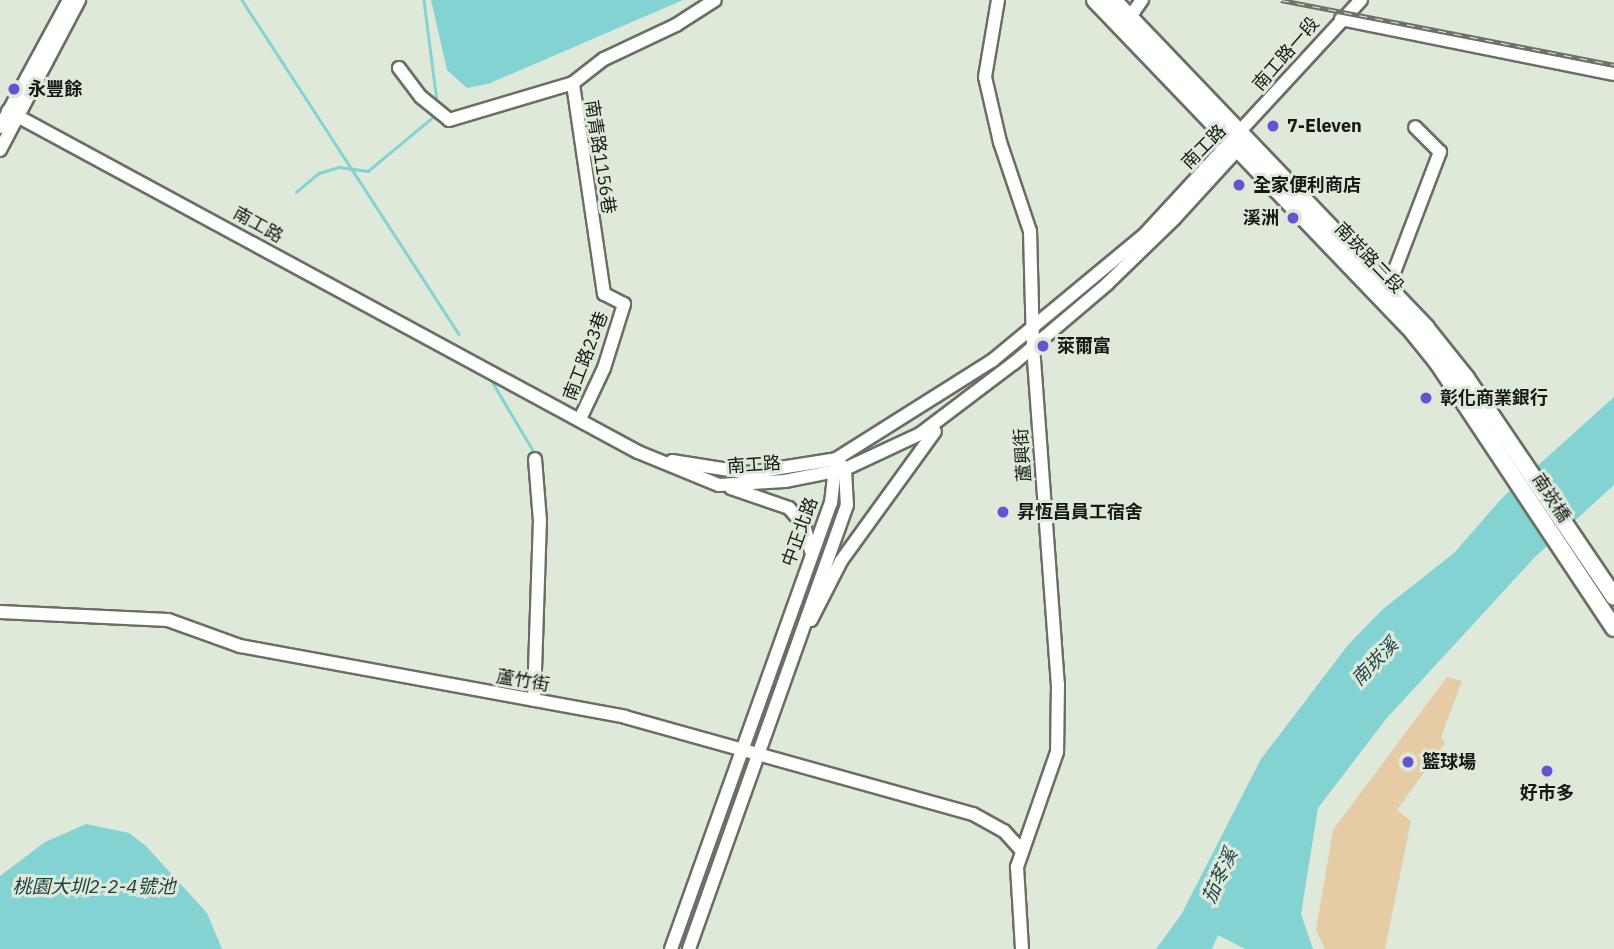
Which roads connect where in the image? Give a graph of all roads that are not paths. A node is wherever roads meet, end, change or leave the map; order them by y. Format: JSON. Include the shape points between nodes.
{"nodes":[{"id":1,"x":69,"y":0,"type":"edge"},
{"id":2,"x":79,"y":0,"type":"edge"},
{"id":3,"x":715,"y":0,"type":"edge"},
{"id":4,"x":998,"y":0,"type":"edge"},
{"id":5,"x":1094,"y":0,"type":"edge"},
{"id":6,"x":1114,"y":0,"type":"edge"},
{"id":7,"x":1142,"y":0,"type":"edge"},
{"id":8,"x":1361,"y":0,"type":"edge"},
{"id":9,"x":1129,"y":17,"type":"junction"},
{"id":10,"x":1340,"y":19,"type":"junction"},
{"id":11,"x":399,"y":68,"type":"dead end"},
{"id":12,"x":1614,"y":74,"type":"edge"},
{"id":13,"x":573,"y":83,"type":"junction"},
{"id":14,"x":14,"y":113,"type":"junction"},
{"id":15,"x":0,"y":127,"type":"edge"},
{"id":16,"x":1415,"y":127,"type":"dead end"},
{"id":17,"x":1237,"y":142,"type":"junction"},
{"id":18,"x":0,"y":150,"type":"edge"},
{"id":19,"x":1388,"y":288,"type":"junction"},
{"id":20,"x":624,"y":304,"type":"joint"},
{"id":21,"x":1032,"y":329,"type":"junction"},
{"id":22,"x":1033,"y":346,"type":"junction"},
{"id":23,"x":963,"y":404,"type":"junction"},
{"id":24,"x":580,"y":419,"type":"junction"},
{"id":25,"x":638,"y":452,"type":"junction"},
{"id":26,"x":535,"y":459,"type":"dead end"},
{"id":27,"x":1514,"y":463,"type":"junction"},
{"id":28,"x":838,"y":466,"type":"junction"},
{"id":29,"x":719,"y":485,"type":"junction"},
{"id":30,"x":811,"y":551,"type":"junction"},
{"id":31,"x":1614,"y":597,"type":"edge"},
{"id":32,"x":0,"y":612,"type":"edge"},
{"id":33,"x":1614,"y":628,"type":"edge"},
{"id":34,"x":797,"y":645,"type":"junction"},
{"id":35,"x":534,"y":700,"type":"junction"},
{"id":36,"x":741,"y":752,"type":"junction"},
{"id":37,"x":757,"y":757,"type":"junction"},
{"id":38,"x":1022,"y":851,"type":"junction"},
{"id":39,"x":671,"y":949,"type":"edge"},
{"id":40,"x":689,"y":949,"type":"edge"},
{"id":41,"x":1022,"y":949,"type":"edge"}],
"edges":[{"from":1,"to":14,"type":"street"},
{"from":2,"to":14,"type":"street"},
{"from":3,"to":13,"type":"street","name":"南青路1156巷","via":[[676,25],[604,59]]},
{"from":4,"to":21,"type":"street","name":"蘆興街","via":[[985,77],[1000,142],[1030,231]]},
{"from":5,"to":17,"type":"main road","name":"南崁路二段"},
{"from":6,"to":9,"type":"main road","name":"南崁路二段"},
{"from":7,"to":9,"type":"street"},
{"from":8,"to":10,"type":"street","name":"南工路一段"},
{"from":9,"to":17,"type":"main road","name":"南崁路二段"},
{"from":10,"to":12,"type":"street"},
{"from":10,"to":17,"type":"street","name":"南工路一段"},
{"from":11,"to":13,"type":"street","via":[[421,97],[449,120]]},
{"from":13,"to":20,"type":"street","name":"南青路1156巷","via":[[604,294]]},
{"from":14,"to":15,"type":"street"},
{"from":14,"to":18,"type":"street"},
{"from":14,"to":24,"type":"street","name":"南工路"},
{"from":16,"to":19,"type":"street","via":[[1440,152]]},
{"from":17,"to":19,"type":"main road","name":"南崁路二段"},
{"from":17,"to":21,"type":"street","name":"南工路","via":[[1143,235]]},
{"from":17,"to":22,"type":"street","name":"南工路","via":[[1107,284]]},
{"from":17,"to":27,"type":"main road","name":"南崁路二段","via":[[1406,323]]},
{"from":19,"to":27,"type":"main road","name":"南崁路二段","via":[[1458,368]]},
{"from":20,"to":24,"type":"street","name":"南工路23巷","via":[[604,368]]},
{"from":21,"to":22,"type":"street","name":"蘆興街"},
{"from":21,"to":28,"type":"street","name":"南工路"},
{"from":22,"to":23,"type":"street","name":"南工路"},
{"from":22,"to":38,"type":"street","name":"蘆興街","via":[[1059,739]]},
{"from":23,"to":28,"type":"street","name":"南工路","via":[[901,444]]},
{"from":23,"to":34,"type":"street","via":[[925,440],[884,498],[841,561]]},
{"from":24,"to":25,"type":"street","name":"南工路"},
{"from":25,"to":28,"type":"street","name":"南工路","via":[[713,470],[749,473]]},
{"from":25,"to":29,"type":"street","name":"南工路"},
{"from":26,"to":35,"type":"street","via":[[540,522]]},
{"from":27,"to":31,"type":"main road","name":"南崁橋"},
{"from":27,"to":33,"type":"main road","name":"南崁橋","via":[[1561,548]]},
{"from":28,"to":29,"type":"street","name":"南工路","via":[[785,481]]},
{"from":28,"to":30,"type":"street","name":"中正北路","via":[[831,503]]},
{"from":28,"to":34,"type":"street","name":"中正北路","via":[[847,505]]},
{"from":29,"to":30,"type":"street","via":[[789,508],[804,525]]},
{"from":30,"to":36,"type":"street","name":"中正北路"},
{"from":32,"to":35,"type":"street","name":"蘆竹街","via":[[169,620],[240,646]]},
{"from":34,"to":37,"type":"street","name":"中正北路"},
{"from":35,"to":36,"type":"street","name":"蘆竹街","via":[[625,717]]},
{"from":36,"to":37,"type":"street","name":"蘆竹街"},
{"from":36,"to":39,"type":"street","name":"中正北路"},
{"from":37,"to":38,"type":"street","name":"蘆竹街","via":[[973,814],[1004,831]]},
{"from":37,"to":40,"type":"street","name":"中正北路"},
{"from":38,"to":41,"type":"street","name":"蘆興街","via":[[1015,886]]}]}
